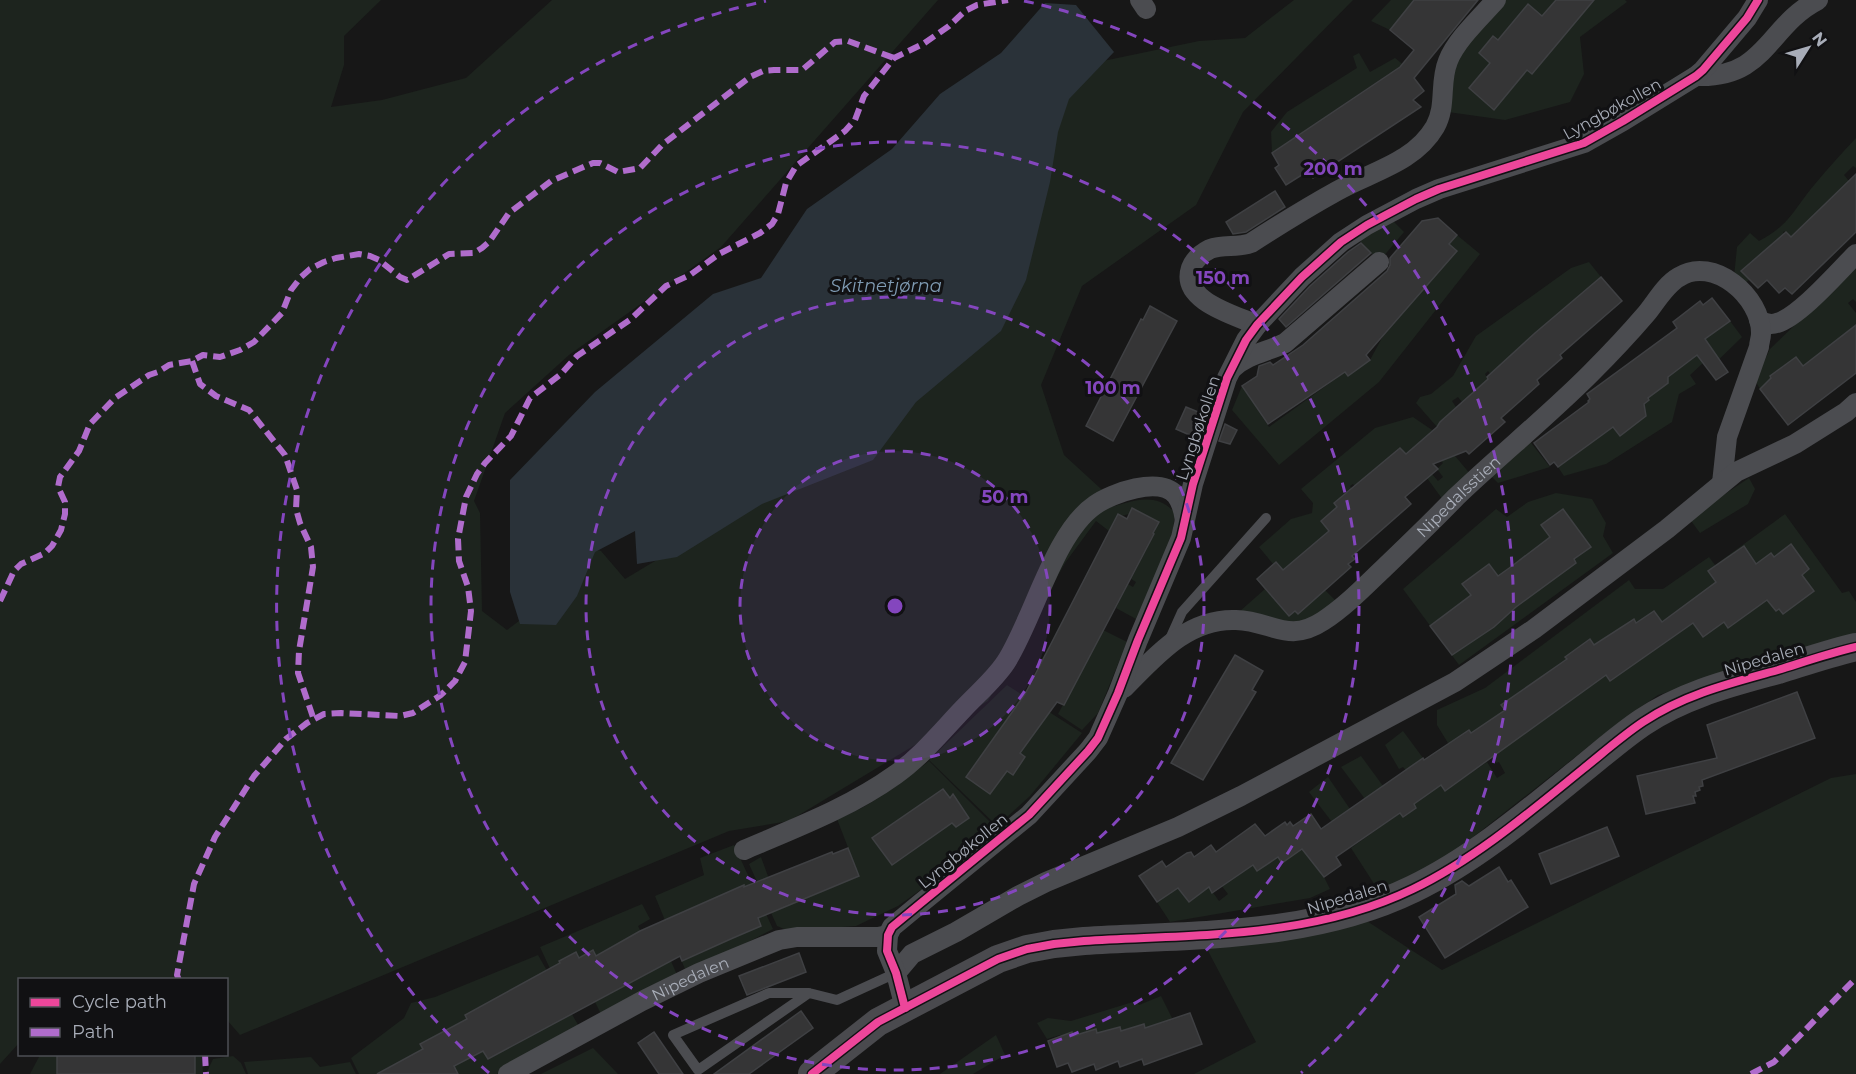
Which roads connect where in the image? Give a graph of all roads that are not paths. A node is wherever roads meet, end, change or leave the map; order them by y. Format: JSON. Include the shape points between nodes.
{"nodes":[{"id":1,"x":1496,"y":0,"type":"edge"},
{"id":2,"x":1758,"y":0,"type":"edge"},
{"id":3,"x":1818,"y":0,"type":"edge"},
{"id":4,"x":1696,"y":76,"type":"junction"},
{"id":5,"x":1856,"y":254,"type":"edge"},
{"id":6,"x":1379,"y":262,"type":"dead end"},
{"id":7,"x":1759,"y":320,"type":"junction"},
{"id":8,"x":1257,"y":325,"type":"junction"},
{"id":9,"x":1231,"y":370,"type":"junction"},
{"id":10,"x":1856,"y":403,"type":"edge"},
{"id":11,"x":1722,"y":483,"type":"junction"},
{"id":12,"x":1266,"y":518,"type":"dead end"},
{"id":13,"x":1185,"y":521,"type":"junction"},
{"id":14,"x":1166,"y":646,"type":"junction"},
{"id":15,"x":1856,"y":647,"type":"edge"},
{"id":16,"x":1118,"y":693,"type":"junction"},
{"id":17,"x":744,"y":850,"type":"dead end"},
{"id":18,"x":888,"y":935,"type":"junction"},
{"id":19,"x":896,"y":972,"type":"junction"},
{"id":20,"x":809,"y":993,"type":"junction"},
{"id":21,"x":906,"y":1008,"type":"junction"},
{"id":22,"x":508,"y":1074,"type":"edge"},
{"id":23,"x":812,"y":1074,"type":"edge"}],
"edges":[{"from":1,"to":8,"type":"street","via":[[1448,61],[1442,112],[1422,143],[1398,161],[1336,191],[1251,243],[1210,249],[1198,257],[1191,267],[1191,289],[1206,302]]},
{"from":2,"to":4,"type":"street","name":"Lyngbøkollen"},
{"from":3,"to":4,"type":"street","name":"Lyngbøkollen","via":[[1809,4],[1743,68]]},
{"from":4,"to":8,"type":"street","name":"Lyngbøkollen","via":[[1584,142],[1439,189],[1367,225],[1322,258]]},
{"from":5,"to":7,"type":"street","via":[[1786,319],[1775,324]]},
{"from":6,"to":9,"type":"street","name":"Lyngbøkollen","via":[[1285,343],[1252,354]]},
{"from":7,"to":11,"type":"street","via":[[1759,347],[1727,437]]},
{"from":7,"to":14,"type":"street","name":"Nipedalsstien","via":[[1745,296],[1716,272],[1691,271],[1679,277],[1590,374],[1326,619],[1298,632],[1235,620],[1212,623],[1194,628]]},
{"from":8,"to":9,"type":"street","name":"Lyngbøkollen"},
{"from":9,"to":13,"type":"street","name":"Lyngbøkollen","via":[[1193,484]]},
{"from":10,"to":11,"type":"street","via":[[1795,444],[1736,472]]},
{"from":11,"to":19,"type":"street","via":[[1658,536],[1470,673],[1241,796],[1018,896],[912,954]]},
{"from":12,"to":14,"type":"lane","via":[[1182,612]]},
{"from":13,"to":16,"type":"street","name":"Lyngbøkollen"},
{"from":13,"to":17,"type":"street","name":"Lyngbøkollen","via":[[1176,495],[1159,487],[1127,490],[1095,505],[1069,532],[1006,663],[920,755],[862,796]]},
{"from":14,"to":16,"type":"street","name":"Nipedalsstien"},
{"from":15,"to":21,"type":"street","name":"Nipedalen","via":[[1713,687],[1678,702],[1644,721],[1472,854],[1443,873],[1377,904],[1342,916],[1276,929],[1074,942],[1027,949],[998,959]]},
{"from":16,"to":18,"type":"street","name":"Lyngbøkollen","via":[[1093,744],[1029,815],[892,927]]},
{"from":18,"to":19,"type":"street","via":[[887,951]]},
{"from":18,"to":22,"type":"street","name":"Nipedalen","via":[[779,940],[642,1001]]},
{"from":19,"to":20,"type":"lane","via":[[837,1000]]},
{"from":19,"to":21,"type":"street"},
{"from":20,"to":20,"type":"lane","via":[[698,1070],[673,1035],[769,993]]},
{"from":21,"to":23,"type":"street","name":"Nipedalen","via":[[878,1022]]}]}
